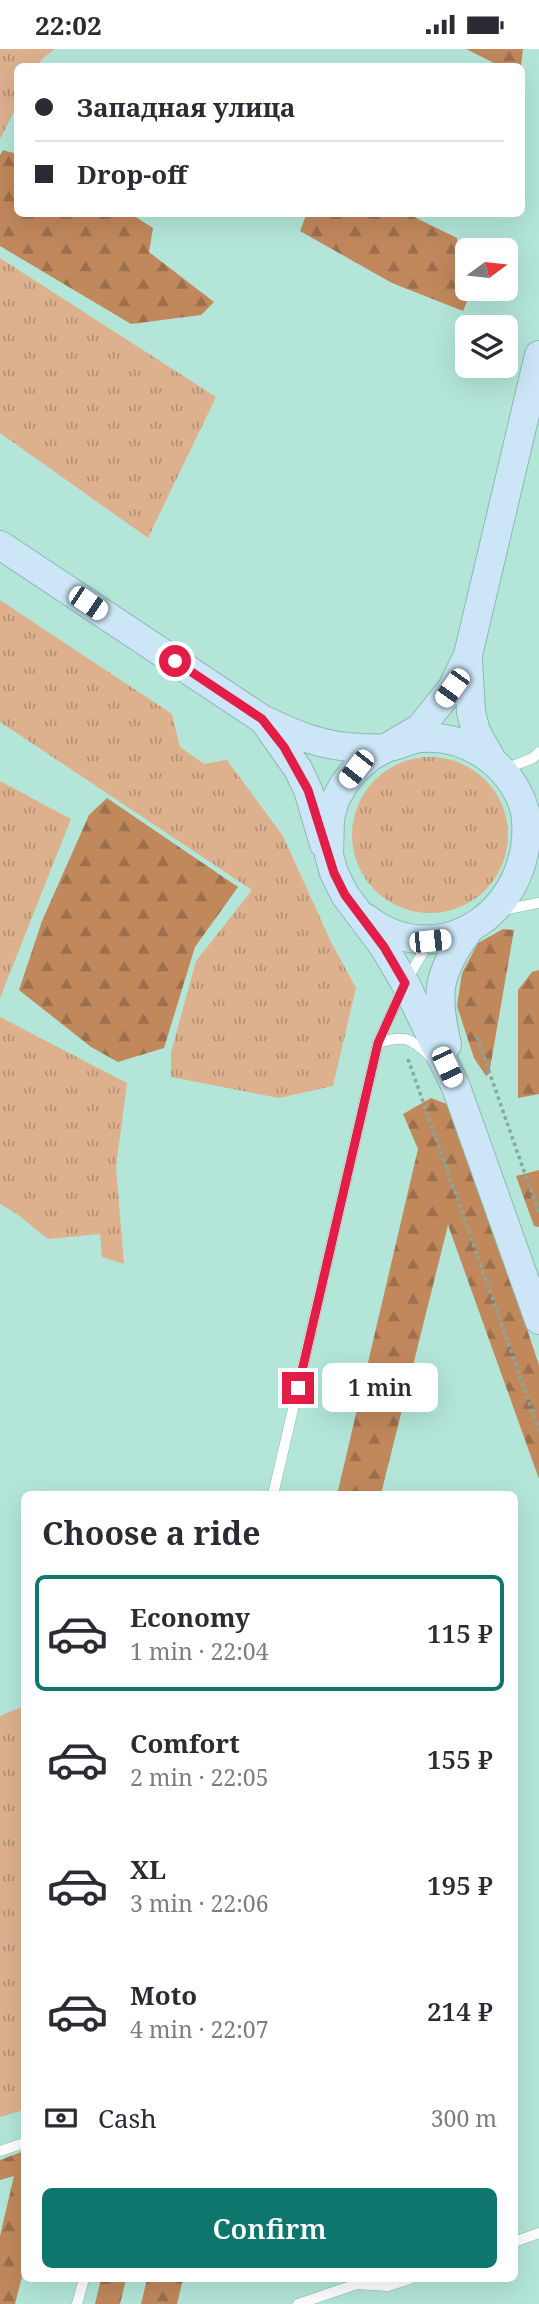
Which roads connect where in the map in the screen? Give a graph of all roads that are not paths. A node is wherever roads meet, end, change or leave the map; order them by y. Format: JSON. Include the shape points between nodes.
{"nodes":[{"id":1,"x":539,"y":355,"type":"edge"},
{"id":2,"x":0,"y":545,"type":"edge"},
{"id":3,"x":468,"y":656,"type":"junction"},
{"id":4,"x":262,"y":719,"type":"junction"},
{"id":5,"x":386,"y":748,"type":"junction"},
{"id":6,"x":539,"y":752,"type":"edge"},
{"id":7,"x":497,"y":765,"type":"junction"},
{"id":8,"x":334,"y":873,"type":"junction"},
{"id":9,"x":539,"y":902,"type":"edge"},
{"id":10,"x":501,"y":910,"type":"junction"},
{"id":11,"x":361,"y":914,"type":"junction"},
{"id":12,"x":467,"y":933,"type":"junction"},
{"id":13,"x":430,"y":941,"type":"junction"},
{"id":14,"x":405,"y":983,"type":"junction"},
{"id":15,"x":378,"y":1043,"type":"junction"},
{"id":16,"x":456,"y":1087,"type":"junction"},
{"id":17,"x":539,"y":1320,"type":"edge"},
{"id":18,"x":274,"y":1491,"type":"edge"},
{"id":19,"x":21,"y":2144,"type":"edge"},
{"id":20,"x":0,"y":2151,"type":"edge"},
{"id":21,"x":539,"y":2233,"type":"edge"},
{"id":22,"x":518,"y":2241,"type":"edge"},
{"id":23,"x":83,"y":2282,"type":"edge"},
{"id":24,"x":377,"y":2282,"type":"edge"},
{"id":25,"x":401,"y":2282,"type":"edge"},
{"id":26,"x":77,"y":2304,"type":"edge"},
{"id":27,"x":298,"y":2304,"type":"edge"}],
"edges":[{"from":1,"to":3,"type":"main road"},
{"from":2,"to":4,"type":"main road"},
{"from":3,"to":5,"type":"main road","via":[[452,688],[420,728]]},
{"from":3,"to":7,"type":"main road","via":[[476,732]]},
{"from":4,"to":5,"type":"main road","via":[[316,742]]},
{"from":4,"to":8,"type":"main road","via":[[308,790]]},
{"from":5,"to":7,"type":"main road","via":[[403,741],[440,739],[459,743]]},
{"from":5,"to":8,"type":"main road","via":[[356,769],[335,800],[328,837]]},
{"from":6,"to":7,"type":"lane","via":[[533,758]]},
{"from":7,"to":10,"type":"main road","via":[[518,793],[530,833],[523,874]]},
{"from":8,"to":11,"type":"main road"},
{"from":9,"to":10,"type":"lane"},
{"from":10,"to":12,"type":"main road"},
{"from":11,"to":13,"type":"main road","via":[[393,934]]},
{"from":11,"to":14,"type":"main road"},
{"from":12,"to":13,"type":"main road"},
{"from":12,"to":16,"type":"main road","via":[[449,957],[441,984],[440,1013]]},
{"from":13,"to":14,"type":"lane"},
{"from":14,"to":15,"type":"lane"},
{"from":14,"to":16,"type":"main road"},
{"from":15,"to":16,"type":"lane","via":[[409,1039]]},
{"from":15,"to":18,"type":"lane"},
{"from":16,"to":17,"type":"main road"},
{"from":19,"to":20,"type":"lane"},
{"from":21,"to":22,"type":"lane"},
{"from":23,"to":26,"type":"lane"},
{"from":24,"to":25,"type":"lane","via":[[387,2287]]},
{"from":24,"to":27,"type":"lane"}]}
